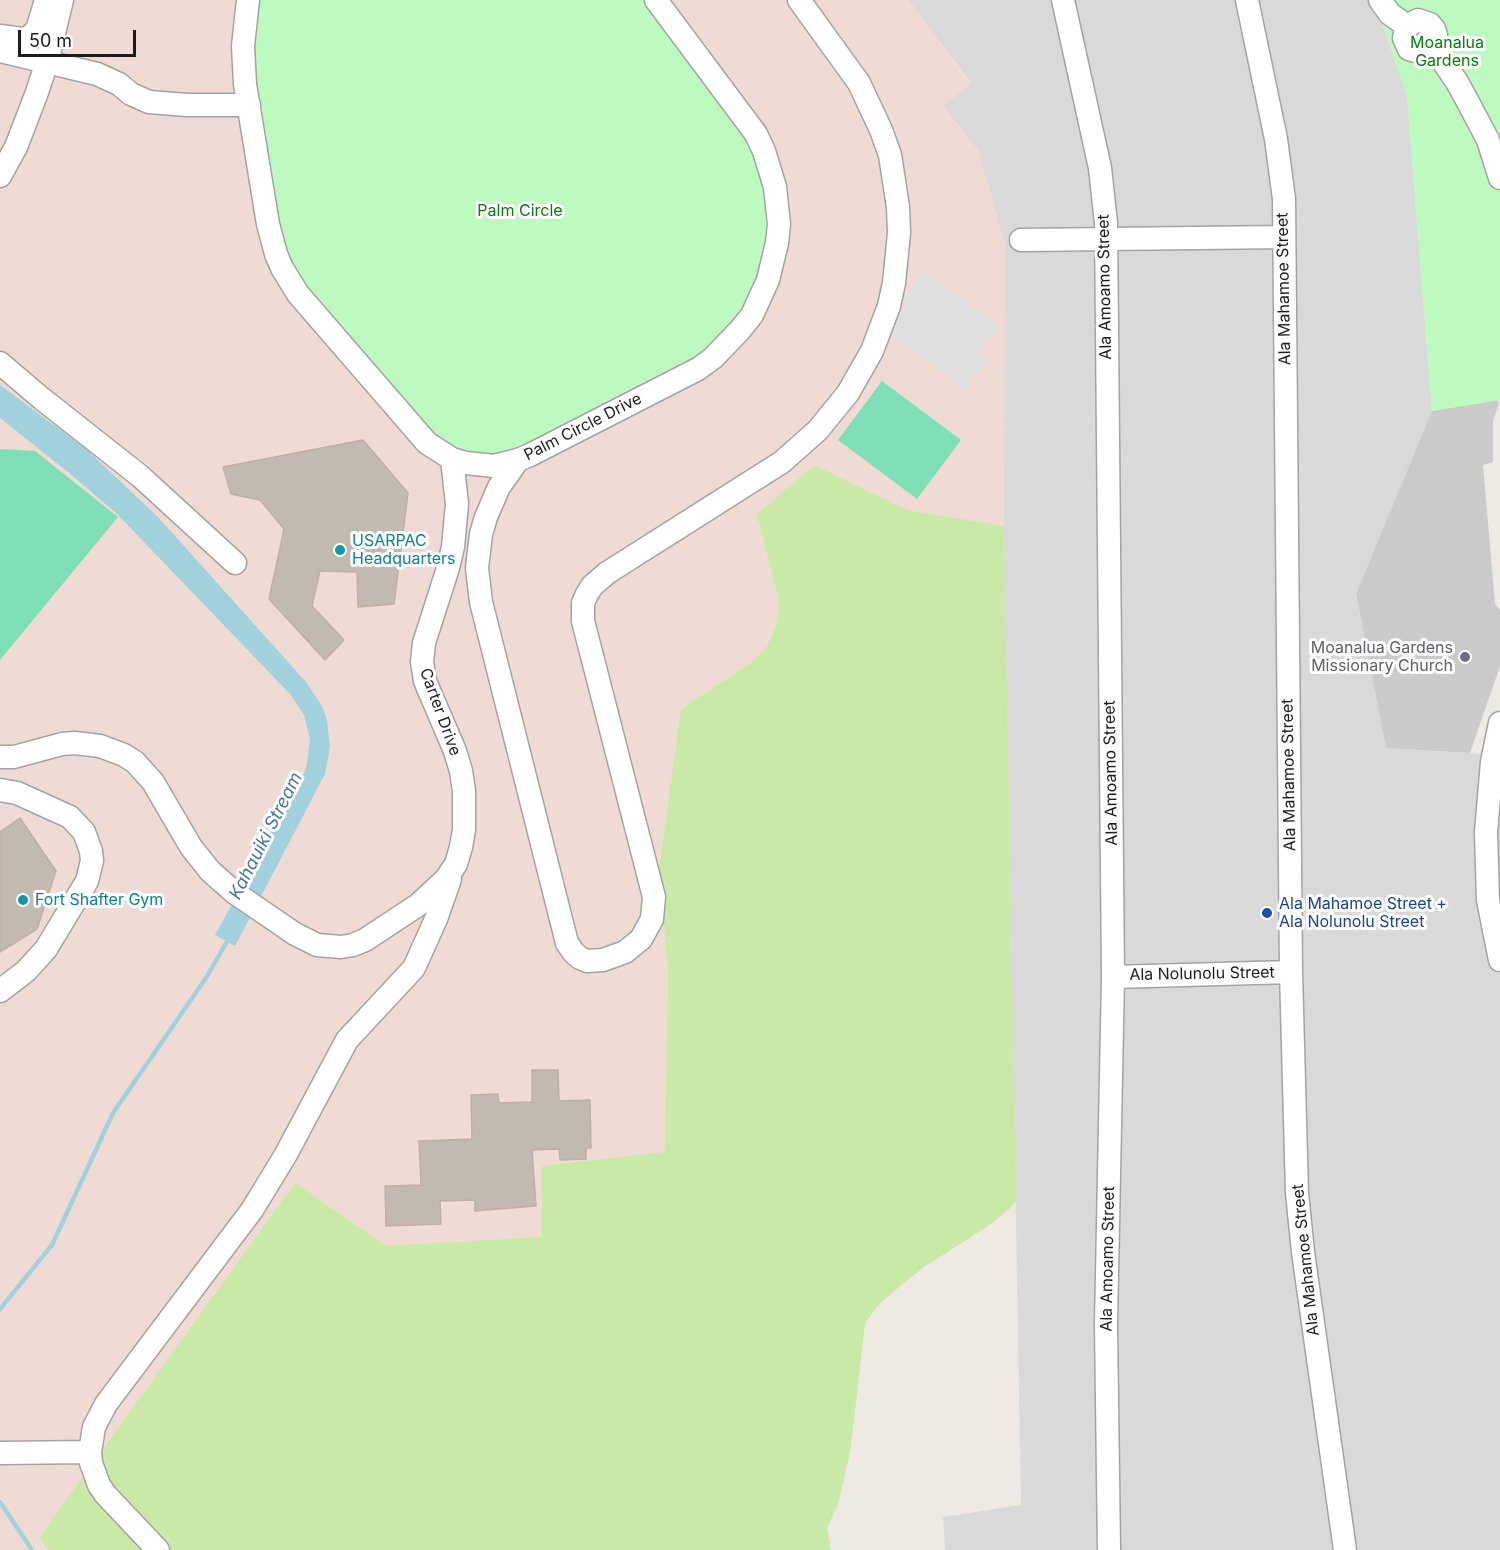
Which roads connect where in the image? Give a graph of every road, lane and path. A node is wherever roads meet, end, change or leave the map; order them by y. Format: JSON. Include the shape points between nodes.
{"nodes":[{"id":1,"x":46,"y":0,"type":"edge"},
{"id":2,"x":62,"y":0,"type":"edge"},
{"id":3,"x":248,"y":0,"type":"edge"},
{"id":4,"x":656,"y":0,"type":"edge"},
{"id":5,"x":799,"y":0,"type":"edge"},
{"id":6,"x":1063,"y":0,"type":"edge"},
{"id":7,"x":1247,"y":0,"type":"edge"},
{"id":8,"x":1380,"y":0,"type":"edge"},
{"id":9,"x":10,"y":37,"type":"edge"},
{"id":10,"x":0,"y":51,"type":"edge"},
{"id":11,"x":48,"y":62,"type":"junction"},
{"id":12,"x":249,"y":105,"type":"junction"},
{"id":13,"x":0,"y":176,"type":"edge"},
{"id":14,"x":1500,"y":178,"type":"edge"},
{"id":15,"x":1284,"y":237,"type":"junction"},
{"id":16,"x":1105,"y":238,"type":"junction"},
{"id":17,"x":1021,"y":240,"type":"dead end"},
{"id":18,"x":0,"y":363,"type":"edge"},
{"id":19,"x":452,"y":459,"type":"junction"},
{"id":20,"x":518,"y":460,"type":"junction"},
{"id":21,"x":456,"y":526,"type":"junction"},
{"id":22,"x":481,"y":534,"type":"junction"},
{"id":23,"x":235,"y":563,"type":"dead end"},
{"id":24,"x":1500,"y":723,"type":"edge"},
{"id":25,"x":0,"y":757,"type":"edge"},
{"id":26,"x":0,"y":790,"type":"edge"},
{"id":27,"x":456,"y":864,"type":"junction"},
{"id":28,"x":402,"y":916,"type":"junction"},
{"id":29,"x":428,"y":937,"type":"junction"},
{"id":30,"x":1500,"y":960,"type":"edge"},
{"id":31,"x":1291,"y":972,"type":"junction"},
{"id":32,"x":1113,"y":976,"type":"junction"},
{"id":33,"x":0,"y":991,"type":"edge"},
{"id":34,"x":90,"y":1452,"type":"junction"},
{"id":35,"x":0,"y":1453,"type":"edge"},
{"id":36,"x":158,"y":1550,"type":"edge"},
{"id":37,"x":1109,"y":1550,"type":"edge"},
{"id":38,"x":1345,"y":1550,"type":"edge"}],
"edges":[{"from":1,"to":9,"type":"street","via":[[37,30],[29,37]]},
{"from":2,"to":11,"type":"street"},
{"from":3,"to":12,"type":"street","name":"Palm Circle Drive","via":[[243,46]]},
{"from":4,"to":20,"type":"street","name":"Palm Circle Drive","via":[[756,134],[764,151],[778,205],[774,262],[752,315],[713,358]]},
{"from":5,"to":22,"type":"street","via":[[859,83],[882,130],[898,207],[894,283],[868,358],[848,393],[818,430],[782,462],[607,573],[587,594],[582,612],[584,629],[654,897],[652,919],[641,939],[611,958],[587,961],[567,943],[480,602],[477,568]]},
{"from":6,"to":16,"type":"street","name":"Ala Amoamo Street","via":[[1100,168]]},
{"from":7,"to":15,"type":"street","name":"Ala Mahamoe Street","via":[[1281,172]]},
{"from":8,"to":14,"type":"street","via":[[1390,14],[1407,26],[1418,20],[1430,24],[1436,35],[1433,47],[1488,140]]},
{"from":10,"to":11,"type":"street"},
{"from":11,"to":12,"type":"street","via":[[97,74],[149,102]]},
{"from":11,"to":13,"type":"street","via":[[16,147]]},
{"from":12,"to":19,"type":"street","name":"Palm Circle Drive","via":[[271,239],[290,281],[416,433]]},
{"from":15,"to":16,"type":"street"},
{"from":15,"to":31,"type":"street","name":"Ala Mahamoe Street"},
{"from":16,"to":17,"type":"street"},
{"from":16,"to":32,"type":"street","name":"Ala Amoamo Street"},
{"from":18,"to":23,"type":"street","via":[[140,476]]},
{"from":19,"to":20,"type":"street","name":"Palm Circle Drive","via":[[494,466]]},
{"from":19,"to":21,"type":"street","name":"Carter Drive"},
{"from":20,"to":22,"type":"street","via":[[499,487]]},
{"from":21,"to":22,"type":"street"},
{"from":21,"to":27,"type":"street","name":"Carter Drive","via":[[448,568],[422,652],[425,681],[455,751],[462,781],[464,830]]},
{"from":24,"to":30,"type":"street","via":[[1486,832],[1488,900]]},
{"from":25,"to":28,"type":"street","name":"Carter Drive","via":[[75,743],[100,746],[124,755],[153,782],[210,871],[235,893],[306,941],[329,947],[354,945]]},
{"from":26,"to":33,"type":"street","via":[[70,817],[84,832],[92,861],[87,881],[46,949]]},
{"from":27,"to":28,"type":"street","name":"Carter Drive","via":[[433,893]]},
{"from":27,"to":29,"type":"street"},
{"from":28,"to":29,"type":"street"},
{"from":29,"to":34,"type":"street","via":[[411,972],[346,1040],[252,1210],[106,1404],[94,1426]]},
{"from":31,"to":32,"type":"street","name":"Ala Nolunolu Street"},
{"from":31,"to":38,"type":"street","name":"Ala Mahamoe Street","via":[[1303,1252]]},
{"from":32,"to":37,"type":"street","name":"Ala Amoamo Street","via":[[1106,1324]]},
{"from":34,"to":35,"type":"street"},
{"from":34,"to":36,"type":"street","via":[[94,1474],[105,1494]]}]}
